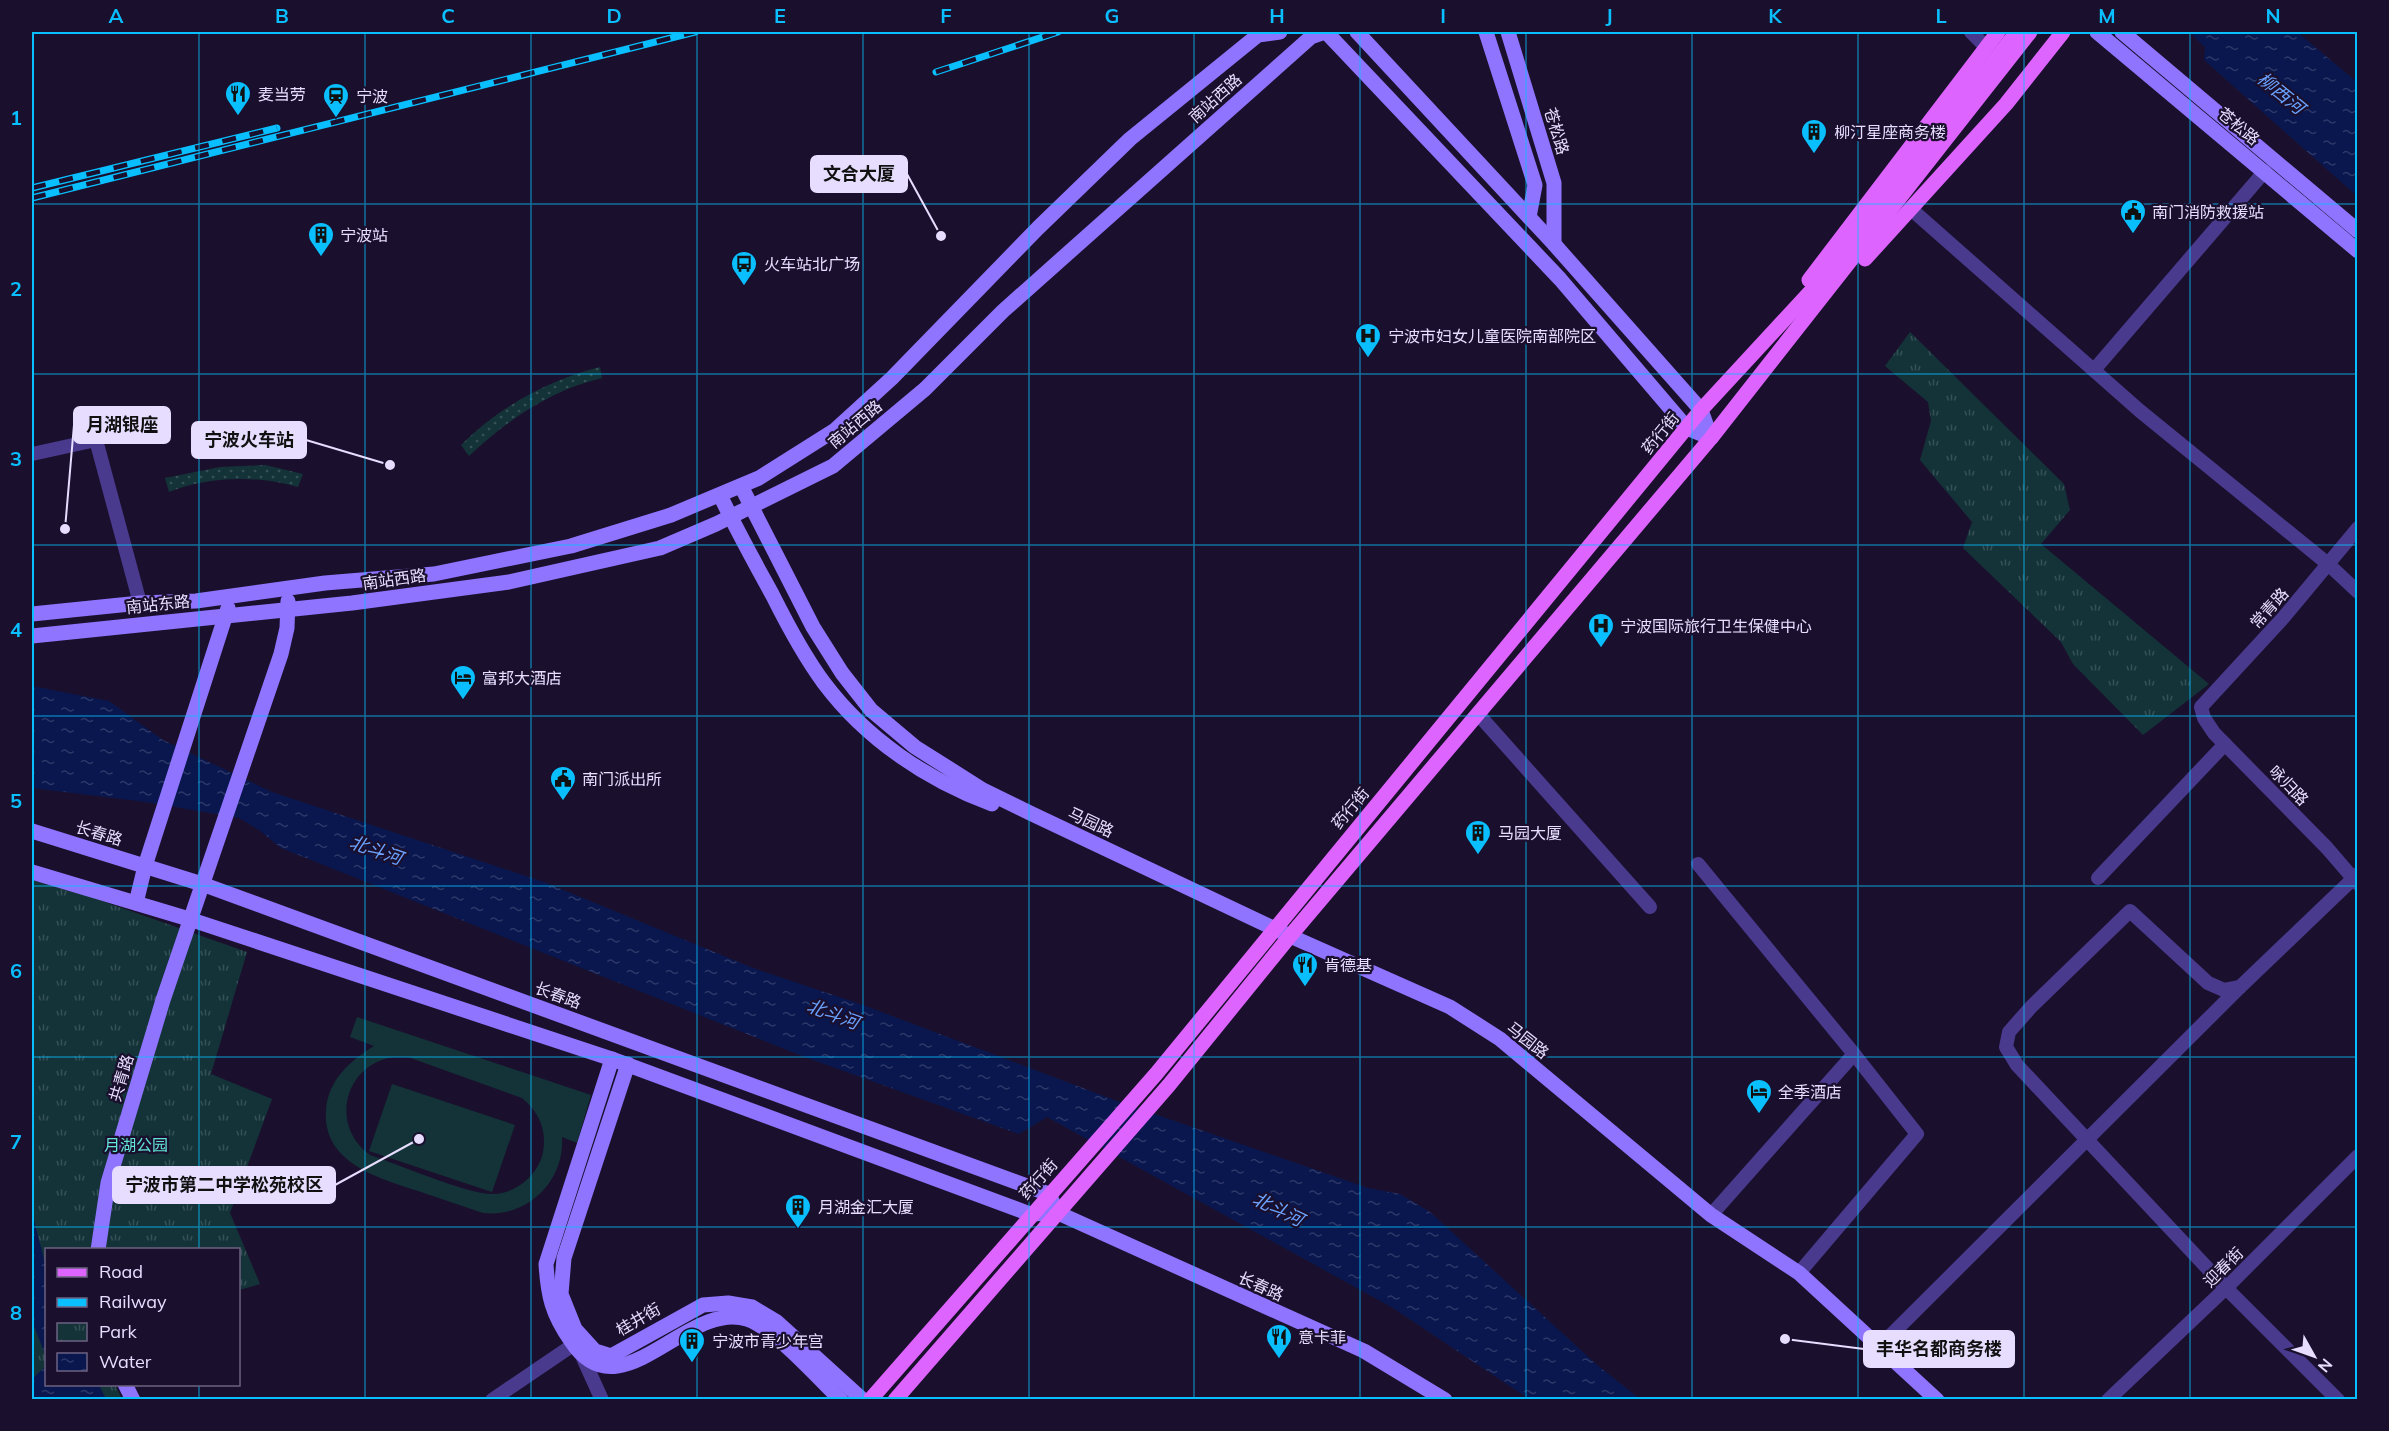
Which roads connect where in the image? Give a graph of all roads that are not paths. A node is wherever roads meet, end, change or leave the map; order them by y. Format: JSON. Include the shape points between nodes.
{"nodes":[{"id":1,"x":1280,"y":32,"type":"edge"},
{"id":2,"x":1326,"y":32,"type":"edge"},
{"id":3,"x":1357,"y":32,"type":"edge"},
{"id":4,"x":1486,"y":32,"type":"edge"},
{"id":5,"x":1508,"y":32,"type":"edge"},
{"id":6,"x":1971,"y":32,"type":"edge"},
{"id":7,"x":1998,"y":32,"type":"edge"},
{"id":8,"x":2017,"y":32,"type":"edge"},
{"id":9,"x":2031,"y":32,"type":"edge"},
{"id":10,"x":2063,"y":32,"type":"edge"},
{"id":11,"x":2097,"y":32,"type":"edge"},
{"id":12,"x":2122,"y":32,"type":"edge"},
{"id":13,"x":1986,"y":47,"type":"junction"},
{"id":14,"x":2265,"y":171,"type":"junction"},
{"id":15,"x":1911,"y":209,"type":"junction"},
{"id":16,"x":1529,"y":217,"type":"junction"},
{"id":17,"x":2358,"y":231,"type":"edge"},
{"id":18,"x":1860,"y":242,"type":"junction"},
{"id":19,"x":1554,"y":244,"type":"junction"},
{"id":20,"x":2358,"y":251,"type":"edge"},
{"id":21,"x":1770,"y":336,"type":"junction"},
{"id":22,"x":1775,"y":359,"type":"junction"},
{"id":23,"x":2094,"y":370,"type":"junction"},
{"id":24,"x":1701,"y":411,"type":"junction"},
{"id":25,"x":1687,"y":428,"type":"junction"},
{"id":26,"x":1711,"y":438,"type":"junction"},
{"id":27,"x":32,"y":454,"type":"edge"},
{"id":28,"x":741,"y":486,"type":"junction"},
{"id":29,"x":720,"y":495,"type":"junction"},
{"id":30,"x":750,"y":507,"type":"junction"},
{"id":31,"x":730,"y":517,"type":"junction"},
{"id":32,"x":2358,"y":528,"type":"edge"},
{"id":33,"x":2328,"y":564,"type":"junction"},
{"id":34,"x":287,"y":588,"type":"junction"},
{"id":35,"x":2358,"y":592,"type":"edge"},
{"id":36,"x":231,"y":596,"type":"junction"},
{"id":37,"x":140,"y":603,"type":"junction"},
{"id":38,"x":288,"y":609,"type":"junction"},
{"id":39,"x":32,"y":614,"type":"edge"},
{"id":40,"x":226,"y":615,"type":"junction"},
{"id":41,"x":32,"y":636,"type":"edge"},
{"id":42,"x":2201,"y":707,"type":"joint"},
{"id":43,"x":1478,"y":714,"type":"junction"},
{"id":44,"x":2225,"y":744,"type":"junction"},
{"id":45,"x":1030,"y":813,"type":"junction"},
{"id":46,"x":32,"y":831,"type":"edge"},
{"id":47,"x":1698,"y":864,"type":"dead end"},
{"id":48,"x":145,"y":866,"type":"junction"},
{"id":49,"x":32,"y":872,"type":"edge"},
{"id":50,"x":2098,"y":878,"type":"dead end"},
{"id":51,"x":2356,"y":879,"type":"edge"},
{"id":52,"x":202,"y":884,"type":"junction"},
{"id":53,"x":136,"y":903,"type":"junction"},
{"id":54,"x":1650,"y":907,"type":"dead end"},
{"id":55,"x":189,"y":919,"type":"junction"},
{"id":56,"x":1275,"y":928,"type":"junction"},
{"id":57,"x":1290,"y":936,"type":"junction"},
{"id":58,"x":2240,"y":987,"type":"junction"},
{"id":59,"x":1854,"y":1054,"type":"junction"},
{"id":60,"x":612,"y":1059,"type":"junction"},
{"id":61,"x":628,"y":1064,"type":"junction"},
{"id":62,"x":2088,"y":1138,"type":"junction"},
{"id":63,"x":2358,"y":1156,"type":"edge"},
{"id":64,"x":1049,"y":1194,"type":"junction"},
{"id":65,"x":1060,"y":1211,"type":"junction"},
{"id":66,"x":1030,"y":1214,"type":"junction"},
{"id":67,"x":1711,"y":1215,"type":"junction"},
{"id":68,"x":98,"y":1248,"type":"edge"},
{"id":69,"x":1799,"y":1273,"type":"junction"},
{"id":70,"x":2226,"y":1288,"type":"junction"},
{"id":71,"x":573,"y":1345,"type":"junction"},
{"id":72,"x":1880,"y":1346,"type":"junction"},
{"id":73,"x":583,"y":1358,"type":"junction"},
{"id":74,"x":126,"y":1386,"type":"edge"},
{"id":75,"x":133,"y":1400,"type":"edge"},
{"id":76,"x":492,"y":1400,"type":"edge"},
{"id":77,"x":602,"y":1400,"type":"edge"},
{"id":78,"x":841,"y":1400,"type":"edge"},
{"id":79,"x":863,"y":1400,"type":"edge"},
{"id":80,"x":870,"y":1400,"type":"edge"},
{"id":81,"x":895,"y":1400,"type":"edge"},
{"id":82,"x":1445,"y":1400,"type":"edge"},
{"id":83,"x":1937,"y":1400,"type":"edge"},
{"id":84,"x":2108,"y":1400,"type":"edge"},
{"id":85,"x":2338,"y":1400,"type":"edge"}],
"edges":[{"from":1,"to":28,"type":"main road","name":"南站西路","via":[[1258,34],[1130,140],[835,430]]},
{"from":2,"to":25,"type":"main road","via":[[1560,279]]},
{"from":2,"to":30,"type":"main road","name":"南站西路","via":[[1311,38],[1003,311],[925,389],[833,466]]},
{"from":3,"to":16,"type":"main road"},
{"from":4,"to":16,"type":"main road","via":[[1536,185]]},
{"from":5,"to":19,"type":"main road","name":"苍松路","via":[[1554,183]]},
{"from":6,"to":13,"type":"street"},
{"from":7,"to":13,"type":"main road"},
{"from":8,"to":18,"type":"main road"},
{"from":9,"to":18,"type":"main road"},
{"from":10,"to":15,"type":"main road","via":[[2006,104]]},
{"from":11,"to":14,"type":"main road","name":"苍松路"},
{"from":12,"to":17,"type":"main road","name":"苍松路"},
{"from":13,"to":21,"type":"main road","via":[[1835,242]]},
{"from":14,"to":20,"type":"main road","name":"苍松路"},
{"from":14,"to":23,"type":"street"},
{"from":15,"to":22,"type":"main road"},
{"from":15,"to":23,"type":"street"},
{"from":16,"to":19,"type":"main road"},
{"from":18,"to":21,"type":"main road","name":"药行街"},
{"from":18,"to":22,"type":"main road"},
{"from":19,"to":24,"type":"main road"},
{"from":21,"to":24,"type":"main road","name":"药行街"},
{"from":22,"to":26,"type":"main road"},
{"from":23,"to":33,"type":"street"},
{"from":24,"to":25,"type":"main road","name":"药行街"},
{"from":24,"to":26,"type":"main road"},
{"from":25,"to":26,"type":"main road"},
{"from":25,"to":56,"type":"main road","name":"药行街"},
{"from":26,"to":43,"type":"main road"},
{"from":27,"to":37,"type":"street","via":[[96,440]]},
{"from":28,"to":29,"type":"main road","name":"南站西路"},
{"from":28,"to":30,"type":"main road","name":"马园路"},
{"from":29,"to":31,"type":"main road","name":"马园路"},
{"from":29,"to":34,"type":"main road","name":"南站西路","via":[[671,515],[571,546],[434,574]]},
{"from":30,"to":31,"type":"main road","name":"南站西路"},
{"from":30,"to":45,"type":"main road","name":"马园路","via":[[813,627],[871,710],[915,747],[983,790]]},
{"from":31,"to":38,"type":"main road","name":"南站西路","via":[[660,548],[596,564],[509,582]]},
{"from":31,"to":45,"type":"main road","name":"马园路","via":[[794,636],[824,683],[858,722],[909,763],[967,795]]},
{"from":32,"to":33,"type":"street","name":"常青路"},
{"from":33,"to":35,"type":"street"},
{"from":33,"to":42,"type":"street","name":"常青路"},
{"from":34,"to":36,"type":"main road","name":"南站东路"},
{"from":34,"to":38,"type":"main road","name":"共青路"},
{"from":36,"to":37,"type":"main road","name":"南站东路"},
{"from":36,"to":40,"type":"main road"},
{"from":37,"to":39,"type":"main road","name":"南站东路"},
{"from":38,"to":40,"type":"main road","name":"南站东路"},
{"from":38,"to":52,"type":"main road","name":"共青路","via":[[281,654]]},
{"from":40,"to":41,"type":"main road","name":"南站东路"},
{"from":40,"to":48,"type":"main road"},
{"from":42,"to":44,"type":"street","name":"咏归路","via":[[2204,718]]},
{"from":43,"to":54,"type":"street"},
{"from":43,"to":57,"type":"main road"},
{"from":44,"to":50,"type":"street"},
{"from":44,"to":51,"type":"street","name":"咏归路"},
{"from":45,"to":56,"type":"main road","name":"马园路"},
{"from":46,"to":48,"type":"main road","name":"长春路"},
{"from":47,"to":59,"type":"street"},
{"from":48,"to":52,"type":"main road","name":"长春路"},
{"from":48,"to":53,"type":"main road"},
{"from":49,"to":53,"type":"main road","name":"长春路"},
{"from":51,"to":58,"type":"street"},
{"from":52,"to":55,"type":"main road","name":"共青路"},
{"from":52,"to":64,"type":"main road","name":"长春路"},
{"from":53,"to":55,"type":"main road","name":"长春路"},
{"from":55,"to":60,"type":"main road","name":"长春路"},
{"from":55,"to":68,"type":"main road","name":"共青路","via":[[108,1183]]},
{"from":56,"to":57,"type":"main road","name":"马园路"},
{"from":56,"to":64,"type":"main road","name":"药行街","via":[[1156,1074]]},
{"from":57,"to":65,"type":"main road"},
{"from":57,"to":67,"type":"main road","name":"马园路","via":[[1450,1007],[1500,1039]]},
{"from":58,"to":62,"type":"street"},
{"from":58,"to":62,"type":"street","via":[[2224,990],[2208,983],[2130,911],[2031,1007],[2009,1032],[2006,1047],[2017,1065]]},
{"from":59,"to":67,"type":"street"},
{"from":59,"to":69,"type":"street","via":[[1917,1134]]},
{"from":60,"to":61,"type":"main road","name":"长春路"},
{"from":60,"to":71,"type":"main road","via":[[546,1264],[548,1296]]},
{"from":61,"to":66,"type":"main road","name":"长春路"},
{"from":61,"to":79,"type":"main road","name":"桂井街","via":[[564,1258],[561,1294],[575,1329],[595,1351],[611,1356],[703,1305],[728,1303],[752,1307],[777,1322]]},
{"from":62,"to":70,"type":"street"},
{"from":62,"to":72,"type":"street"},
{"from":63,"to":70,"type":"street","name":"迎春街"},
{"from":64,"to":65,"type":"main road"},
{"from":64,"to":66,"type":"main road","name":"药行街"},
{"from":65,"to":66,"type":"main road","name":"长春路"},
{"from":65,"to":81,"type":"main road"},
{"from":65,"to":82,"type":"main road","name":"长春路","via":[[1364,1351]]},
{"from":66,"to":80,"type":"main road","name":"药行街"},
{"from":67,"to":69,"type":"main road","name":"马园路"},
{"from":69,"to":72,"type":"main road","name":"马园路"},
{"from":70,"to":84,"type":"street","name":"迎春街"},
{"from":70,"to":85,"type":"street"},
{"from":71,"to":73,"type":"main road"},
{"from":71,"to":76,"type":"street"},
{"from":72,"to":83,"type":"main road","name":"马园路"},
{"from":73,"to":77,"type":"street"},
{"from":73,"to":78,"type":"main road","name":"桂井街","via":[[604,1367],[627,1364],[652,1354],[687,1330],[723,1319],[746,1319],[770,1334]]},
{"from":74,"to":75,"type":"main road"}]}
